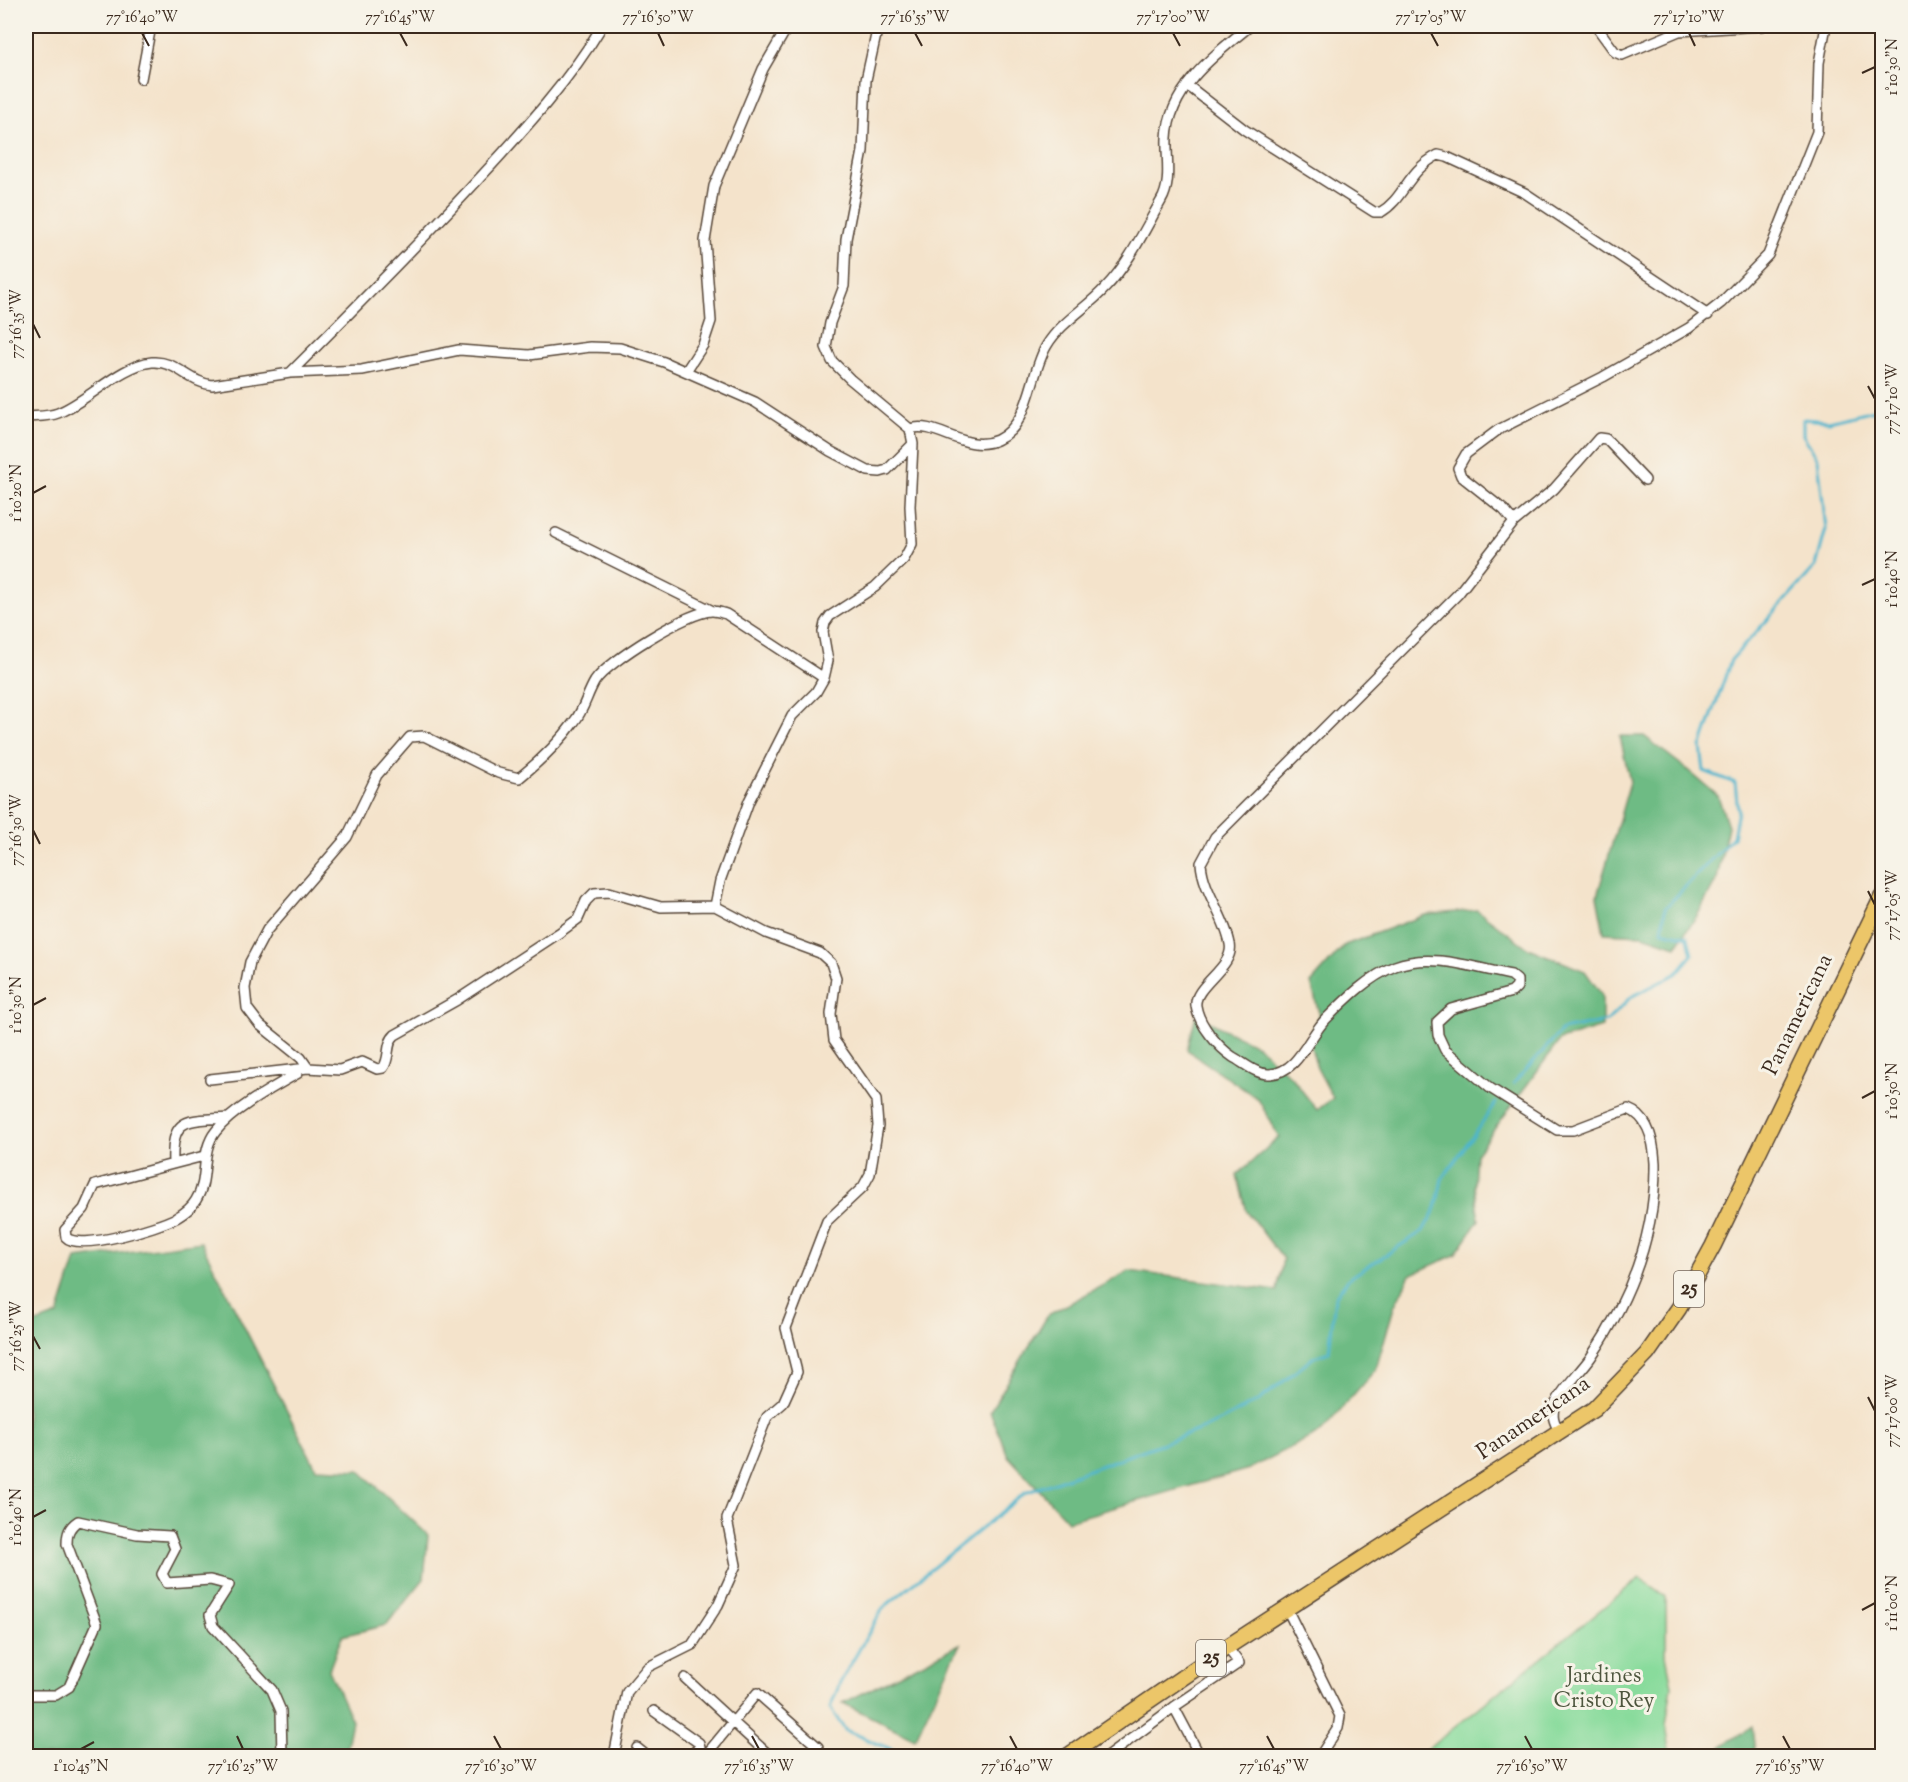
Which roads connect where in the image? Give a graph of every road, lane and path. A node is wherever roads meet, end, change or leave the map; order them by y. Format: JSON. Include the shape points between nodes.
{"nodes":[{"id":1,"x":151,"y":26,"type":"edge"},
{"id":2,"x":602,"y":26,"type":"edge"},
{"id":3,"x":788,"y":26,"type":"edge"},
{"id":4,"x":878,"y":26,"type":"edge"},
{"id":5,"x":1250,"y":26,"type":"edge"},
{"id":6,"x":1596,"y":26,"type":"edge"},
{"id":7,"x":1762,"y":26,"type":"edge"},
{"id":8,"x":1826,"y":26,"type":"edge"},
{"id":9,"x":141,"y":79,"type":"dead end"},
{"id":10,"x":1187,"y":86,"type":"junction"},
{"id":11,"x":1708,"y":315,"type":"junction"},
{"id":12,"x":686,"y":371,"type":"junction"},
{"id":13,"x":290,"y":373,"type":"junction"},
{"id":14,"x":26,"y":417,"type":"edge"},
{"id":15,"x":910,"y":429,"type":"junction"},
{"id":16,"x":913,"y":444,"type":"junction"},
{"id":17,"x":1645,"y":480,"type":"dead end"},
{"id":18,"x":1514,"y":522,"type":"junction"},
{"id":19,"x":556,"y":533,"type":"dead end"},
{"id":20,"x":713,"y":610,"type":"junction"},
{"id":21,"x":824,"y":678,"type":"junction"},
{"id":22,"x":1882,"y":897,"type":"edge"},
{"id":23,"x":715,"y":906,"type":"junction"},
{"id":24,"x":308,"y":1068,"type":"junction"},
{"id":25,"x":210,"y":1079,"type":"dead end"},
{"id":26,"x":228,"y":1118,"type":"junction"},
{"id":27,"x":204,"y":1156,"type":"junction"},
{"id":28,"x":173,"y":1164,"type":"junction"},
{"id":29,"x":1559,"y":1431,"type":"junction"},
{"id":30,"x":1287,"y":1609,"type":"junction"},
{"id":31,"x":1227,"y":1647,"type":"junction"},
{"id":32,"x":685,"y":1678,"type":"dead end"},
{"id":33,"x":26,"y":1695,"type":"edge"},
{"id":34,"x":1174,"y":1707,"type":"junction"},
{"id":35,"x":654,"y":1711,"type":"dead end"},
{"id":36,"x":734,"y":1723,"type":"junction"},
{"id":37,"x":818,"y":1747,"type":"dead end"},
{"id":38,"x":637,"y":1748,"type":"dead end"},
{"id":39,"x":709,"y":1755,"type":"edge"},
{"id":40,"x":282,"y":1756,"type":"edge"},
{"id":41,"x":614,"y":1756,"type":"edge"},
{"id":42,"x":647,"y":1756,"type":"edge"},
{"id":43,"x":690,"y":1756,"type":"edge"},
{"id":44,"x":770,"y":1756,"type":"edge"},
{"id":45,"x":1068,"y":1756,"type":"edge"},
{"id":46,"x":1108,"y":1756,"type":"edge"},
{"id":47,"x":1200,"y":1756,"type":"edge"},
{"id":48,"x":1321,"y":1756,"type":"edge"}],
"edges":[{"from":1,"to":9,"type":"street"},
{"from":2,"to":13,"type":"street","via":[[579,62],[501,156],[414,251]]},
{"from":3,"to":12,"type":"street","via":[[763,69],[714,186],[705,241],[711,321],[709,333]]},
{"from":4,"to":15,"type":"street","via":[[866,80],[864,151],[846,239],[844,286],[826,347],[832,361],[850,379]]},
{"from":5,"to":10,"type":"street"},
{"from":6,"to":7,"type":"street","via":[[1615,52],[1622,55],[1679,31]]},
{"from":8,"to":11,"type":"street","via":[[1819,63],[1817,132],[1774,245],[1758,268]]},
{"from":10,"to":11,"type":"street","via":[[1245,130],[1374,212],[1391,204],[1417,168],[1438,155],[1447,157],[1525,193]]},
{"from":10,"to":15,"type":"street","via":[[1173,106],[1168,123],[1167,180],[1162,199],[1107,286],[1047,344],[1030,394],[1010,430],[998,439],[981,443],[957,440],[920,427]]},
{"from":11,"to":18,"type":"street","via":[[1633,361],[1507,425],[1466,454],[1458,468],[1461,476]]},
{"from":12,"to":13,"type":"street","via":[[627,350],[590,347],[529,356],[459,350],[362,370]]},
{"from":12,"to":16,"type":"street","via":[[762,406],[868,471],[887,470]]},
{"from":13,"to":14,"type":"street","via":[[202,384],[169,365],[150,362],[58,413]]},
{"from":15,"to":16,"type":"street"},
{"from":16,"to":21,"type":"street","via":[[912,544],[904,559],[875,587],[825,623],[828,662]]},
{"from":17,"to":18,"type":"street","via":[[1602,437],[1554,489]]},
{"from":18,"to":29,"type":"street","via":[[1458,594],[1210,844],[1202,870],[1231,945],[1229,955],[1197,996],[1196,1006],[1204,1026],[1225,1051],[1257,1072],[1269,1074],[1290,1068],[1324,1021],[1357,990],[1394,967],[1435,960],[1511,975],[1517,984],[1512,992],[1451,1009],[1442,1016],[1437,1028],[1445,1050],[1490,1088],[1557,1130],[1573,1130],[1628,1109],[1640,1117],[1651,1136],[1654,1152],[1653,1216],[1646,1247],[1610,1326],[1556,1403],[1553,1419]]},
{"from":19,"to":20,"type":"street"},
{"from":20,"to":21,"type":"street","via":[[726,614]]},
{"from":20,"to":24,"type":"street","via":[[658,634],[605,671],[575,722],[541,760],[519,777],[498,773],[424,736],[416,735],[404,742],[370,786],[347,837],[267,930],[250,962],[245,988],[247,1008],[260,1025]]},
{"from":21,"to":23,"type":"street","via":[[792,716],[749,801]]},
{"from":22,"to":29,"type":"main road","name":"Panamericana","number":"25","via":[[1713,1246],[1679,1308],[1647,1354],[1611,1394]]},
{"from":23,"to":24,"type":"street","via":[[661,907],[609,892],[594,893],[578,919],[560,933],[395,1035],[389,1042],[383,1068],[362,1062],[334,1070]]},
{"from":23,"to":41,"type":"street","via":[[766,933],[820,953],[831,963],[836,978],[831,1014],[834,1040],[876,1100],[878,1126],[870,1174],[863,1187],[827,1221],[786,1328],[797,1372],[783,1402],[766,1417],[727,1519],[736,1565],[718,1605],[692,1645],[648,1667],[627,1692]]},
{"from":24,"to":25,"type":"street"},
{"from":24,"to":26,"type":"street"},
{"from":26,"to":27,"type":"street","via":[[209,1142]]},
{"from":26,"to":28,"type":"street","via":[[188,1121],[183,1125],[173,1140]]},
{"from":27,"to":28,"type":"street"},
{"from":27,"to":28,"type":"street","via":[[203,1183],[195,1203],[175,1218],[90,1242],[73,1243],[66,1238],[65,1230],[84,1209],[95,1185]]},
{"from":29,"to":30,"type":"main road","name":"Panamericana","number":"25"},
{"from":30,"to":31,"type":"main road","name":"Panamericana","number":"25"},
{"from":30,"to":48,"type":"street","via":[[1340,1716],[1338,1728]]},
{"from":31,"to":34,"type":"street","via":[[1239,1663]]},
{"from":31,"to":45,"type":"main road","name":"Panamericana","number":"25"},
{"from":32,"to":36,"type":"street"},
{"from":33,"to":40,"type":"street","via":[[56,1695],[69,1688],[97,1624],[67,1544],[71,1526],[78,1521],[137,1534],[170,1536],[175,1549],[162,1574],[167,1583],[210,1580],[229,1585],[210,1615],[213,1626],[272,1690],[281,1711]]},
{"from":34,"to":46,"type":"street"},
{"from":34,"to":47,"type":"street"},
{"from":35,"to":43,"type":"street","via":[[699,1743],[700,1748]]},
{"from":36,"to":37,"type":"street","via":[[757,1693]]},
{"from":36,"to":39,"type":"street"},
{"from":36,"to":44,"type":"street"},
{"from":38,"to":42,"type":"street"}]}
